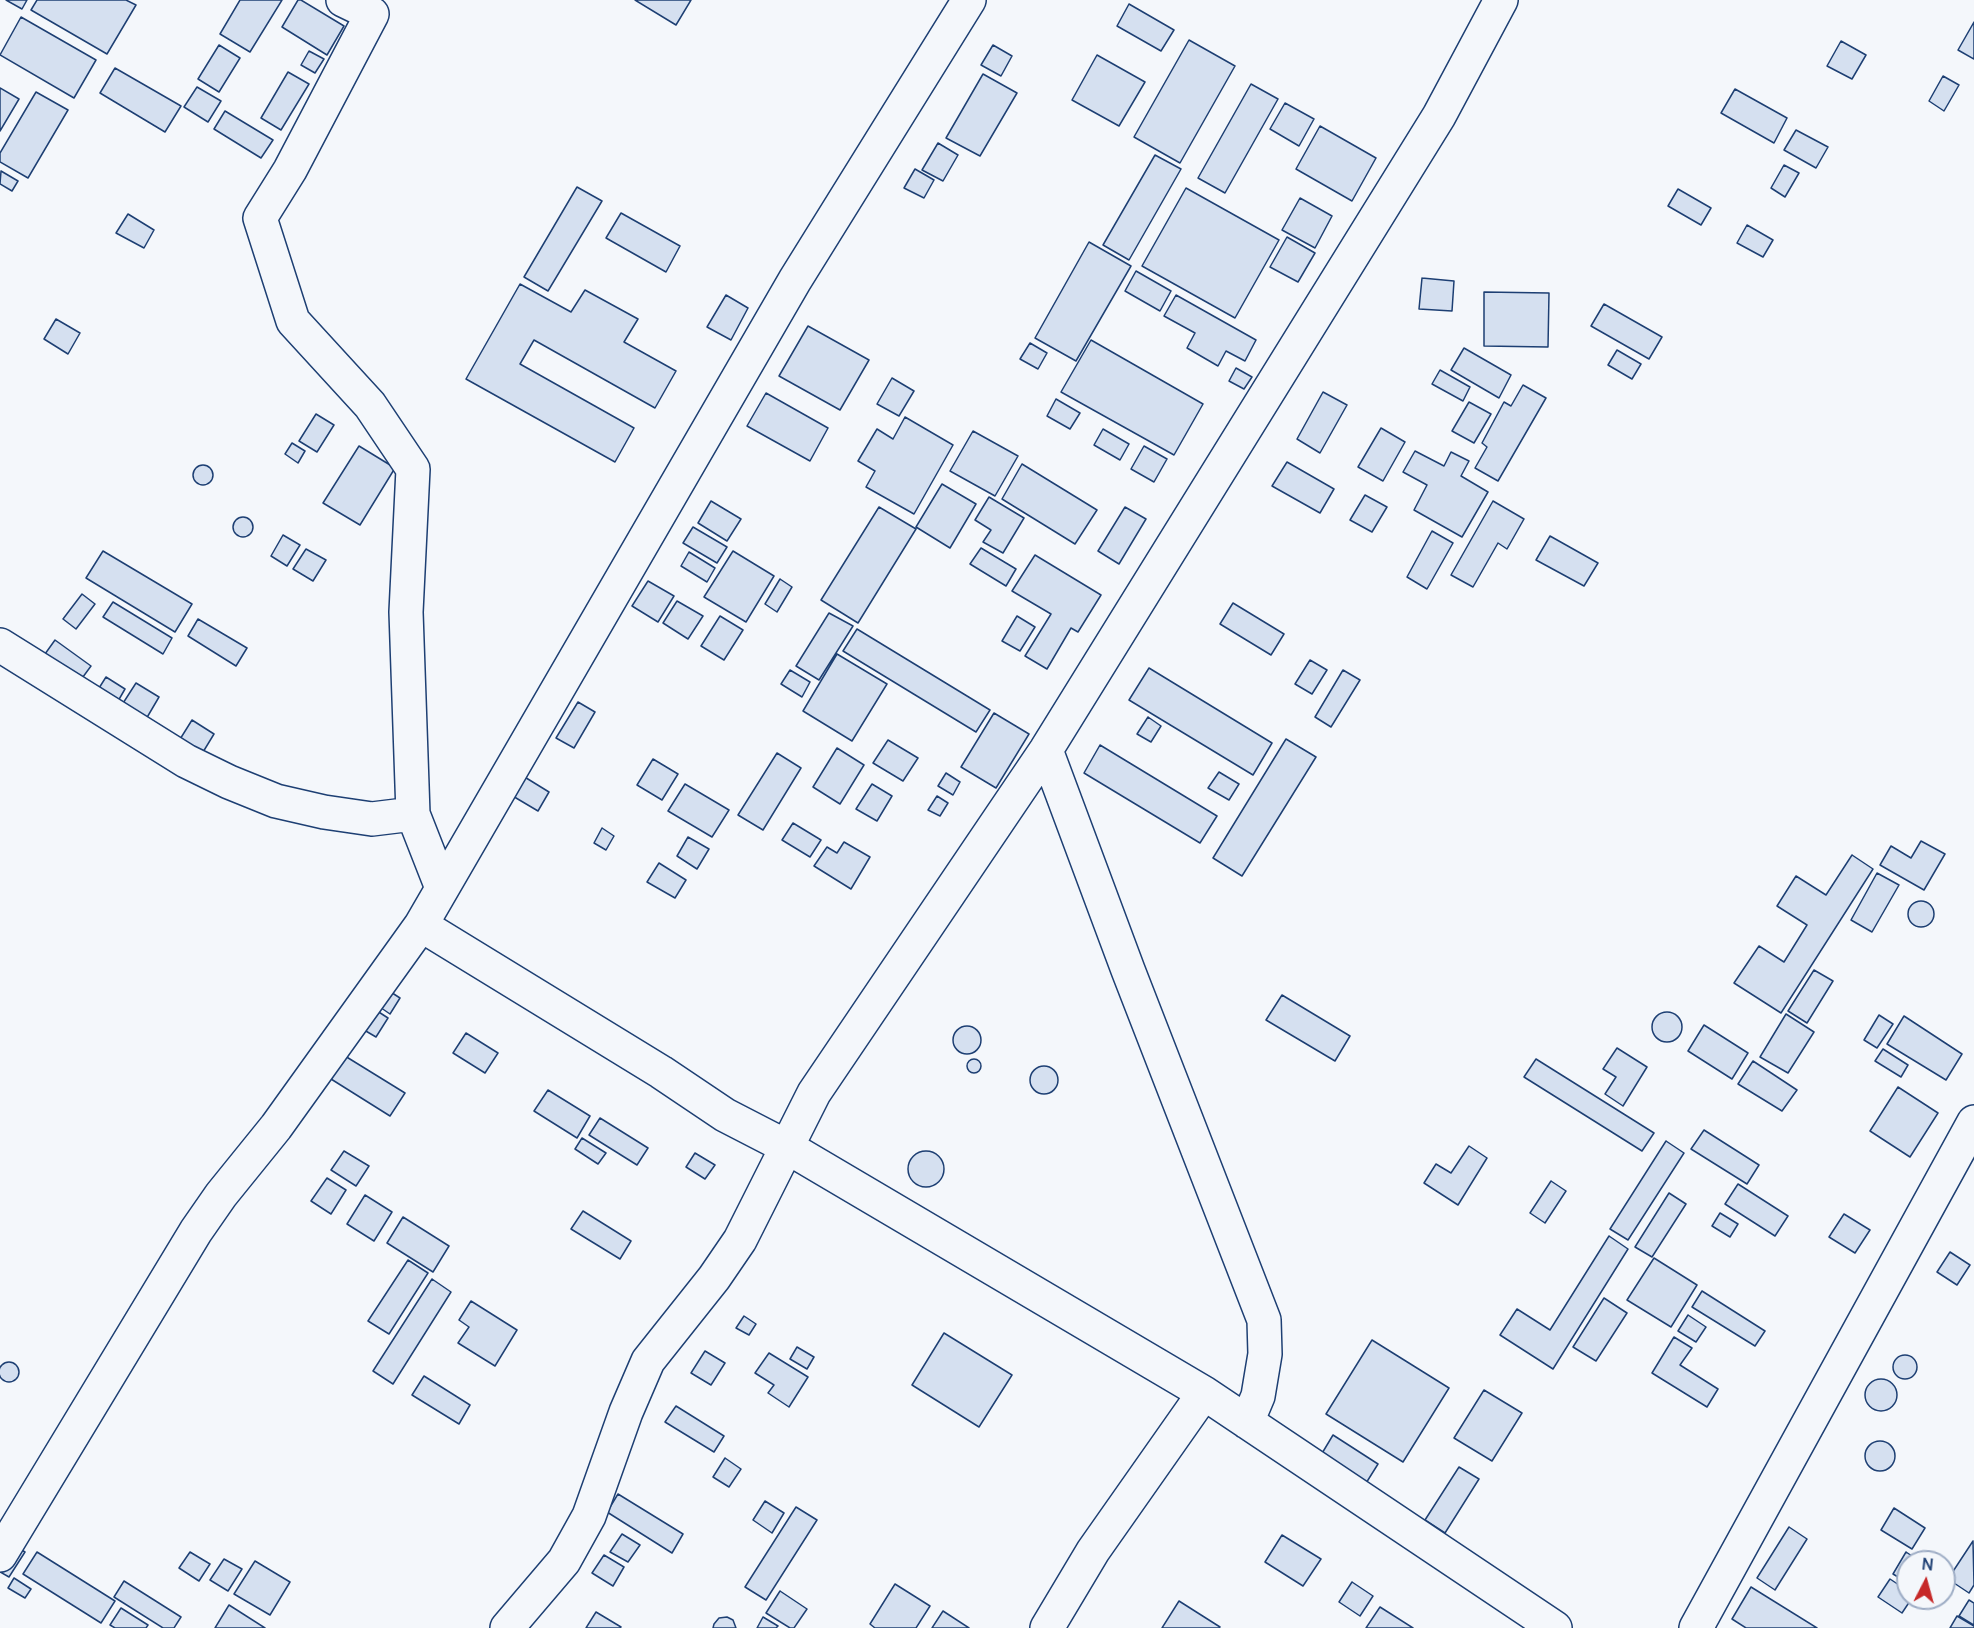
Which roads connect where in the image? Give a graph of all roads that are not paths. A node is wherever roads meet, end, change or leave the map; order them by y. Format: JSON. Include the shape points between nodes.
{"nodes":[{"id":1,"x":343,"y":0,"type":"edge"},
{"id":2,"x":969,"y":0,"type":"edge"},
{"id":3,"x":1502,"y":0,"type":"edge"},
{"id":4,"x":0,"y":645,"type":"edge"},
{"id":5,"x":1046,"y":750,"type":"junction"},
{"id":6,"x":413,"y":814,"type":"junction"},
{"id":7,"x":442,"y":888,"type":"junction"},
{"id":8,"x":421,"y":925,"type":"junction"},
{"id":9,"x":1974,"y":1122,"type":"edge"},
{"id":10,"x":787,"y":1147,"type":"junction"},
{"id":11,"x":1204,"y":1394,"type":"junction"},
{"id":12,"x":1247,"y":1422,"type":"junction"},
{"id":13,"x":0,"y":1556,"type":"edge"},
{"id":14,"x":507,"y":1628,"type":"edge"},
{"id":15,"x":1047,"y":1628,"type":"edge"},
{"id":16,"x":1555,"y":1628,"type":"edge"},
{"id":17,"x":1696,"y":1628,"type":"edge"}],
"edges":[{"from":1,"to":6,"type":"street","via":[[372,14],[290,170],[260,218],[293,321],[370,405],[413,469],[406,612]]},
{"from":2,"to":7,"type":"street","via":[[795,280]]},
{"from":3,"to":5,"type":"street","via":[[1439,116]]},
{"from":4,"to":6,"type":"street","via":[[186,761],[229,782],[276,801],[324,812],[372,819]]},
{"from":5,"to":10,"type":"street","via":[[814,1093]]},
{"from":5,"to":12,"type":"street","via":[[1264,1320],[1265,1354],[1258,1396]]},
{"from":6,"to":7,"type":"street"},
{"from":7,"to":8,"type":"street"},
{"from":8,"to":10,"type":"street","via":[[724,1115]]},
{"from":8,"to":13,"type":"street","via":[[196,1232]]},
{"from":9,"to":17,"type":"street"},
{"from":10,"to":11,"type":"street"},
{"from":10,"to":14,"type":"street","via":[[740,1240],[648,1361],[589,1516],[564,1561]]},
{"from":11,"to":12,"type":"street"},
{"from":11,"to":15,"type":"street","via":[[1094,1551]]},
{"from":12,"to":16,"type":"street"}]}
